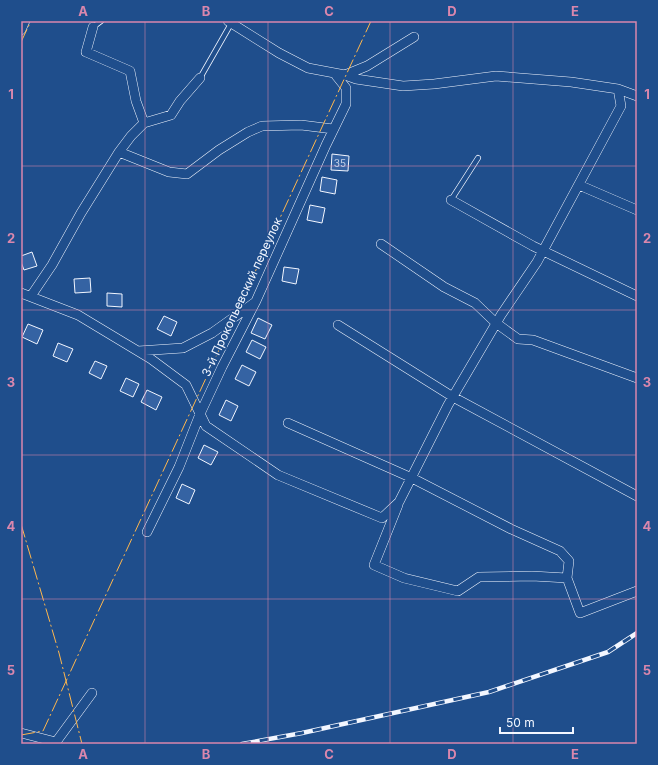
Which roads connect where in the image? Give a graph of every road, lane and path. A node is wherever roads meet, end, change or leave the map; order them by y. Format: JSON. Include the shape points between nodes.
{"nodes":[{"id":1,"x":25,"y":21,"type":"edge"},
{"id":2,"x":101,"y":21,"type":"edge"},
{"id":3,"x":231,"y":22,"type":"edge"},
{"id":4,"x":93,"y":27,"type":"joint"},
{"id":5,"x":21,"y":30,"type":"edge"},
{"id":6,"x":414,"y":37,"type":"dead end"},
{"id":7,"x":334,"y":73,"type":"junction"},
{"id":8,"x":345,"y":75,"type":"junction"},
{"id":9,"x":200,"y":78,"type":"joint"},
{"id":10,"x":618,"y":89,"type":"junction"},
{"id":11,"x":637,"y":96,"type":"edge"},
{"id":12,"x":144,"y":123,"type":"junction"},
{"id":13,"x":333,"y":129,"type":"junction"},
{"id":14,"x":120,"y":152,"type":"junction"},
{"id":15,"x":478,"y":158,"type":"dead end"},
{"id":16,"x":579,"y":185,"type":"junction"},
{"id":17,"x":451,"y":200,"type":"joint"},
{"id":18,"x":637,"y":210,"type":"edge"},
{"id":19,"x":381,"y":244,"type":"dead end"},
{"id":20,"x":544,"y":251,"type":"junction"},
{"id":21,"x":21,"y":293,"type":"edge"},
{"id":22,"x":31,"y":296,"type":"junction"},
{"id":23,"x":637,"y":296,"type":"edge"},
{"id":24,"x":256,"y":301,"type":"junction"},
{"id":25,"x":496,"y":323,"type":"junction"},
{"id":26,"x":338,"y":325,"type":"dead end"},
{"id":27,"x":138,"y":352,"type":"junction"},
{"id":28,"x":637,"y":378,"type":"edge"},
{"id":29,"x":453,"y":397,"type":"junction"},
{"id":30,"x":200,"y":414,"type":"junction"},
{"id":31,"x":288,"y":423,"type":"dead end"},
{"id":32,"x":412,"y":478,"type":"junction"},
{"id":33,"x":637,"y":496,"type":"edge"},
{"id":34,"x":399,"y":502,"type":"junction"},
{"id":35,"x":147,"y":532,"type":"dead end"},
{"id":36,"x":567,"y":578,"type":"junction"},
{"id":37,"x":637,"y":591,"type":"edge"},
{"id":38,"x":92,"y":693,"type":"dead end"},
{"id":39,"x":21,"y":733,"type":"edge"}],
"edges":[{"from":1,"to":5,"type":"street"},
{"from":2,"to":4,"type":"lane"},
{"from":3,"to":7,"type":"street","via":[[308,68]]},
{"from":3,"to":9,"type":"lane"},
{"from":4,"to":12,"type":"street","via":[[86,52],[130,71],[136,101]]},
{"from":6,"to":8,"type":"street","via":[[367,66]]},
{"from":7,"to":8,"type":"street"},
{"from":7,"to":13,"type":"street","name":"3-й Прокопьевский переулок","via":[[346,88],[346,104]]},
{"from":8,"to":10,"type":"street","via":[[404,86],[496,76]]},
{"from":9,"to":12,"type":"street","via":[[180,101],[172,115]]},
{"from":10,"to":11,"type":"street"},
{"from":10,"to":16,"type":"street","via":[[621,106]]},
{"from":12,"to":14,"type":"street"},
{"from":13,"to":14,"type":"street","via":[[301,125],[262,126],[219,150],[187,174],[169,172]]},
{"from":13,"to":24,"type":"street","name":"3-й Прокопьевский переулок"},
{"from":14,"to":22,"type":"street"},
{"from":15,"to":17,"type":"lane"},
{"from":16,"to":18,"type":"street"},
{"from":16,"to":20,"type":"street"},
{"from":17,"to":20,"type":"street"},
{"from":19,"to":25,"type":"street","via":[[444,287],[474,302]]},
{"from":20,"to":23,"type":"street"},
{"from":20,"to":25,"type":"street"},
{"from":21,"to":22,"type":"street"},
{"from":22,"to":27,"type":"street","via":[[78,315]]},
{"from":24,"to":27,"type":"street","via":[[212,333],[183,348]]},
{"from":24,"to":30,"type":"street","name":"3-й Прокопьевский переулок"},
{"from":25,"to":28,"type":"street","via":[[518,339],[533,340]]},
{"from":25,"to":29,"type":"street"},
{"from":26,"to":29,"type":"street"},
{"from":27,"to":30,"type":"street","via":[[186,385]]},
{"from":29,"to":32,"type":"street"},
{"from":29,"to":33,"type":"street"},
{"from":30,"to":34,"type":"street","via":[[206,426],[278,475],[382,518]]},
{"from":30,"to":35,"type":"street","name":"3-й Прокопьевский переулок","via":[[179,467]]},
{"from":31,"to":32,"type":"street"},
{"from":32,"to":34,"type":"street"},
{"from":32,"to":36,"type":"street","via":[[560,551],[569,561]]},
{"from":34,"to":36,"type":"street","via":[[374,565],[404,578],[458,591],[480,577]]},
{"from":36,"to":37,"type":"street","via":[[580,613]]},
{"from":38,"to":39,"type":"street","via":[[56,742]]}]}
